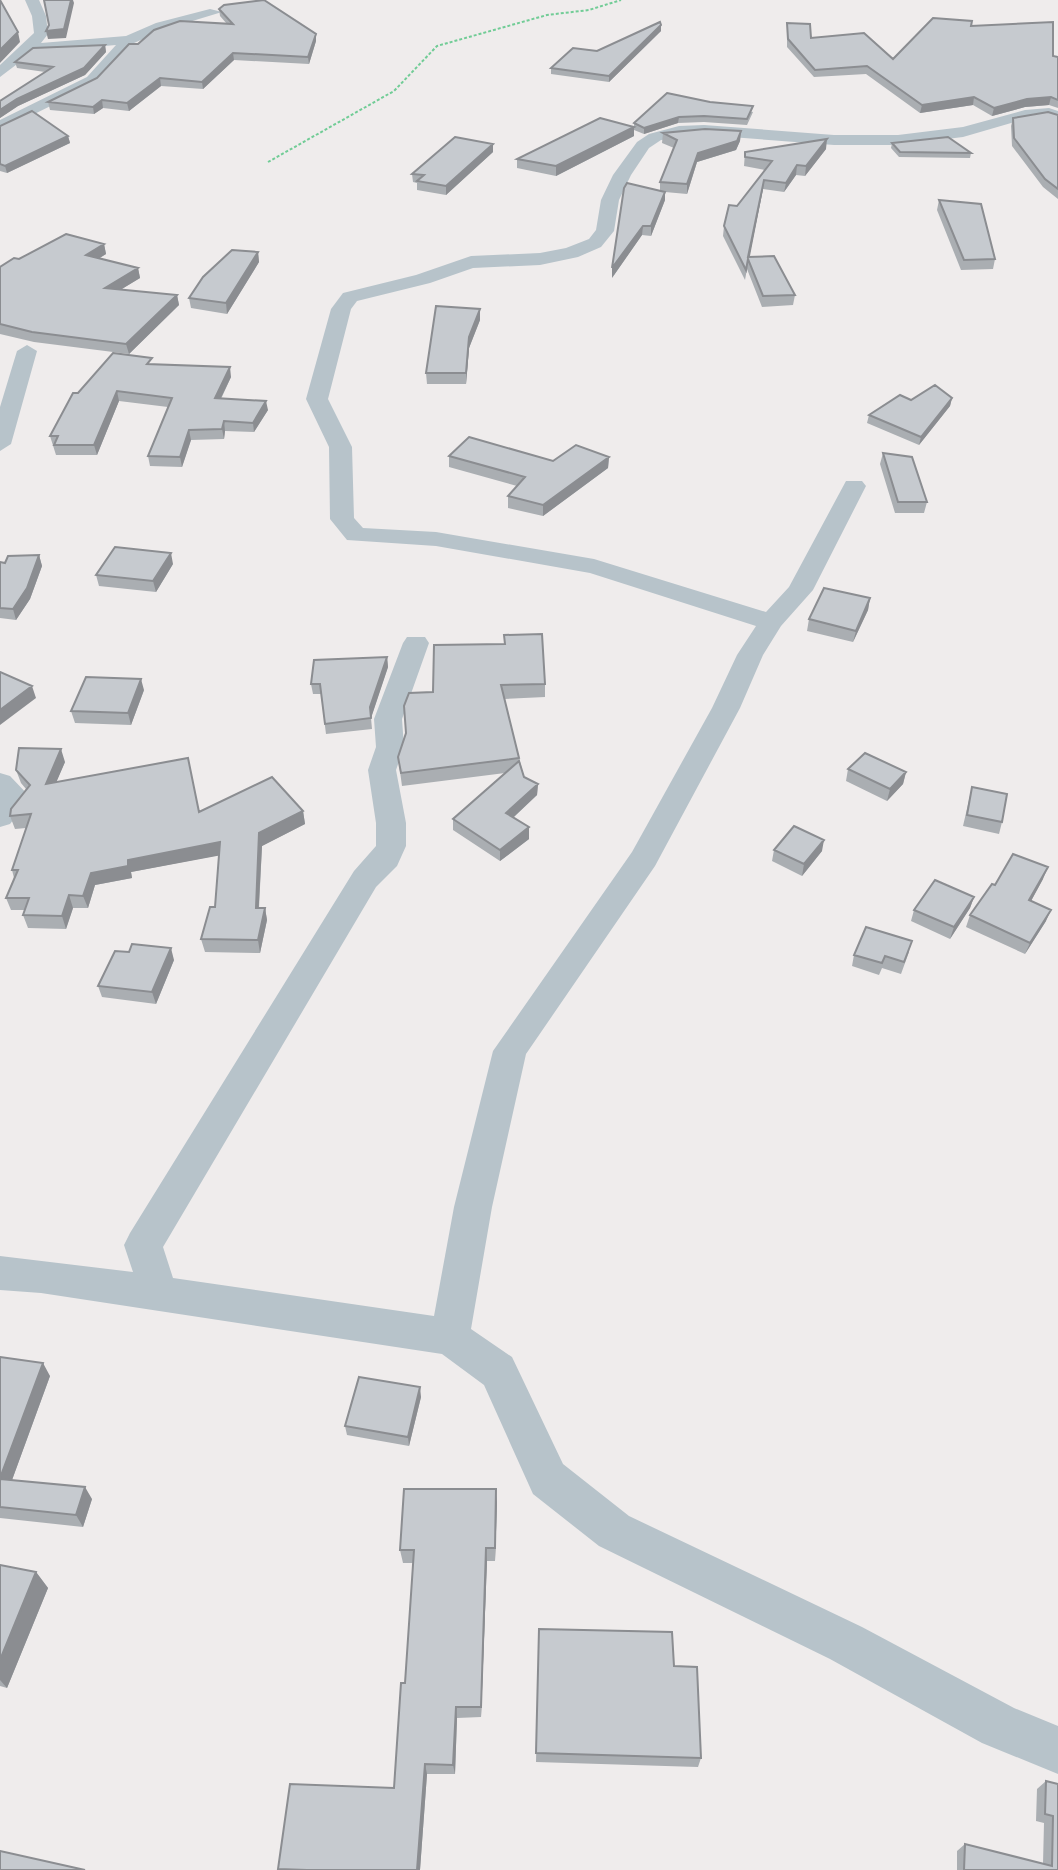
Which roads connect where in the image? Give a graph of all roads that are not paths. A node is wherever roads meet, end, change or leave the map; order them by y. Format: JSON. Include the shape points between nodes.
{"nodes":[{"id":1,"x":32,"y":0,"type":"edge"},
{"id":2,"x":215,"y":12,"type":"dead end"},
{"id":3,"x":129,"y":40,"type":"junction"},
{"id":4,"x":28,"y":48,"type":"junction"},
{"id":5,"x":0,"y":72,"type":"edge"},
{"id":6,"x":1058,"y":116,"type":"edge"},
{"id":7,"x":0,"y":126,"type":"edge"},
{"id":8,"x":27,"y":351,"type":"dead end"},
{"id":9,"x":0,"y":444,"type":"edge"},
{"id":10,"x":854,"y":486,"type":"dead end"},
{"id":11,"x":771,"y":622,"type":"junction"},
{"id":12,"x":416,"y":643,"type":"dead end"},
{"id":13,"x":0,"y":783,"type":"edge"},
{"id":14,"x":0,"y":817,"type":"edge"},
{"id":15,"x":0,"y":1273,"type":"edge"},
{"id":16,"x":160,"y":1296,"type":"junction"},
{"id":17,"x":450,"y":1337,"type":"junction"},
{"id":18,"x":1058,"y":1750,"type":"edge"}],
"edges":[{"from":1,"to":4,"type":"street","via":[[41,34]]},
{"from":2,"to":3,"type":"street"},
{"from":3,"to":4,"type":"street"},
{"from":3,"to":7,"type":"street","via":[[92,80]]},
{"from":4,"to":5,"type":"street"},
{"from":6,"to":11,"type":"street","via":[[1046,110],[965,132],[868,142],[704,130],[655,137],[622,175],[610,200],[605,231],[595,243],[540,259],[471,262],[350,297],[341,309],[317,399],[320,415],[337,435],[342,519],[356,535],[436,539],[594,566]]},
{"from":8,"to":9,"type":"street"},
{"from":10,"to":11,"type":"street","via":[[800,590]]},
{"from":11,"to":17,"type":"street","via":[[644,858],[510,1051],[473,1207]]},
{"from":12,"to":16,"type":"street","via":[[388,719],[390,747],[382,770],[391,846],[365,879],[143,1245]]},
{"from":13,"to":14,"type":"street","via":[[16,798]]},
{"from":15,"to":16,"type":"street"},
{"from":16,"to":17,"type":"street"},
{"from":17,"to":18,"type":"street","via":[[498,1371],[548,1479],[614,1531],[846,1643],[999,1726]]}]}
